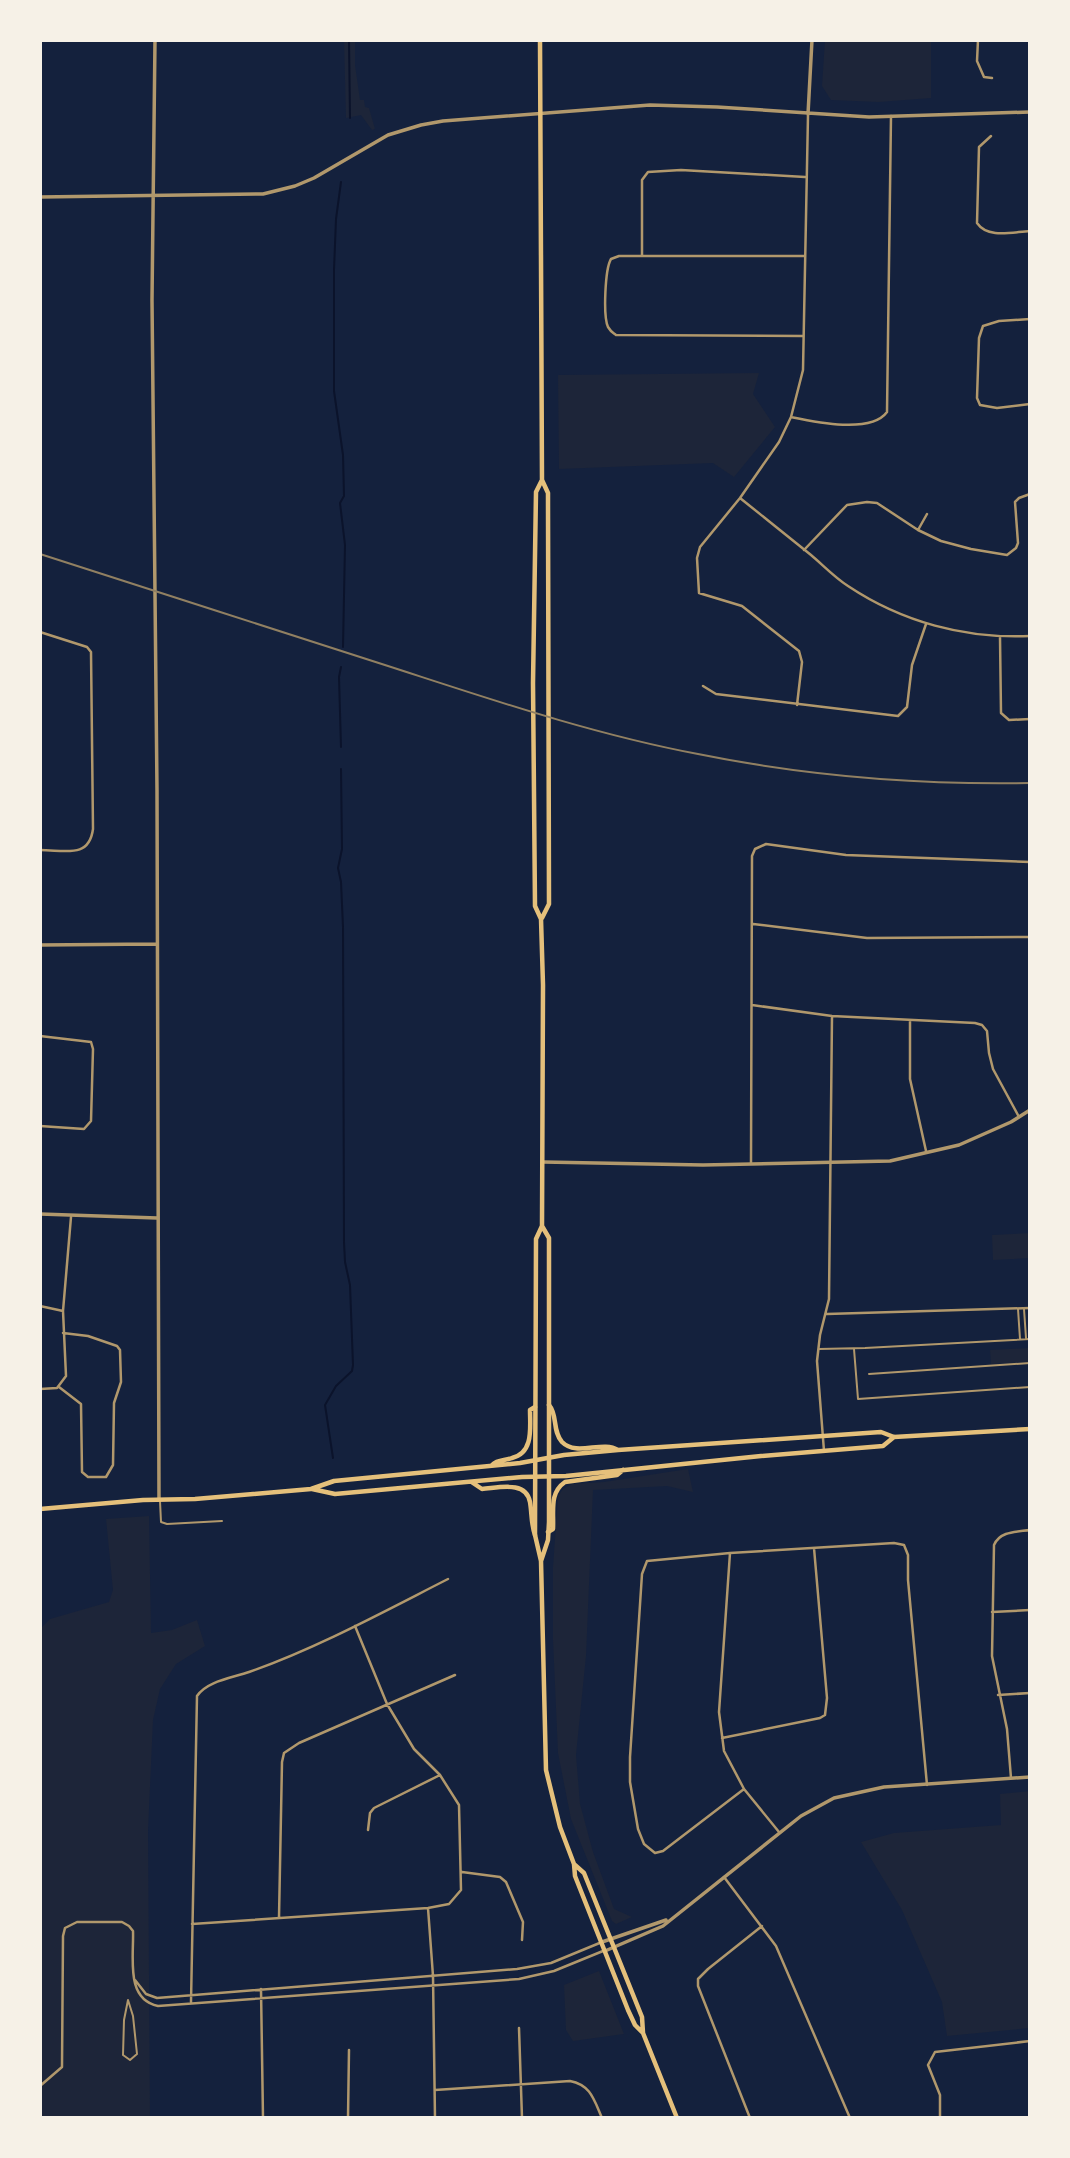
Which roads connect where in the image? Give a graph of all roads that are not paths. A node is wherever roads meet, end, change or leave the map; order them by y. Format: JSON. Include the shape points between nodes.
{"nodes":[{"id":1,"x":155,"y":40,"type":"edge"},
{"id":2,"x":540,"y":40,"type":"edge"},
{"id":3,"x":812,"y":40,"type":"edge"},
{"id":4,"x":978,"y":40,"type":"edge"},
{"id":5,"x":992,"y":78,"type":"dead end"},
{"id":6,"x":1030,"y":112,"type":"edge"},
{"id":7,"x":540,"y":114,"type":"junction"},
{"id":8,"x":808,"y":114,"type":"junction"},
{"id":9,"x":891,"y":116,"type":"junction"},
{"id":10,"x":991,"y":136,"type":"dead end"},
{"id":11,"x":805,"y":177,"type":"junction"},
{"id":12,"x":40,"y":197,"type":"edge"},
{"id":13,"x":153,"y":197,"type":"junction"},
{"id":14,"x":1030,"y":231,"type":"edge"},
{"id":15,"x":642,"y":255,"type":"junction"},
{"id":16,"x":804,"y":256,"type":"junction"},
{"id":17,"x":1030,"y":319,"type":"edge"},
{"id":18,"x":804,"y":336,"type":"junction"},
{"id":19,"x":1030,"y":404,"type":"edge"},
{"id":20,"x":791,"y":417,"type":"junction"},
{"id":21,"x":542,"y":481,"type":"junction"},
{"id":22,"x":1030,"y":494,"type":"edge"},
{"id":23,"x":740,"y":498,"type":"junction"},
{"id":24,"x":927,"y":514,"type":"dead end"},
{"id":25,"x":918,"y":530,"type":"junction"},
{"id":26,"x":804,"y":550,"type":"junction"},
{"id":27,"x":926,"y":624,"type":"junction"},
{"id":28,"x":40,"y":632,"type":"edge"},
{"id":29,"x":1030,"y":636,"type":"edge"},
{"id":30,"x":1000,"y":637,"type":"junction"},
{"id":31,"x":703,"y":686,"type":"dead end"},
{"id":32,"x":797,"y":705,"type":"junction"},
{"id":33,"x":1030,"y":719,"type":"edge"},
{"id":34,"x":40,"y":850,"type":"edge"},
{"id":35,"x":1030,"y":862,"type":"edge"},
{"id":36,"x":541,"y":919,"type":"junction"},
{"id":37,"x":753,"y":924,"type":"junction"},
{"id":38,"x":1030,"y":937,"type":"edge"},
{"id":39,"x":156,"y":944,"type":"junction"},
{"id":40,"x":40,"y":945,"type":"edge"},
{"id":41,"x":752,"y":1005,"type":"junction"},
{"id":42,"x":832,"y":1016,"type":"junction"},
{"id":43,"x":910,"y":1020,"type":"junction"},
{"id":44,"x":40,"y":1037,"type":"edge"},
{"id":45,"x":1030,"y":1111,"type":"edge"},
{"id":46,"x":1019,"y":1117,"type":"junction"},
{"id":47,"x":40,"y":1126,"type":"edge"},
{"id":48,"x":926,"y":1154,"type":"junction"},
{"id":49,"x":543,"y":1162,"type":"junction"},
{"id":50,"x":830,"y":1163,"type":"junction"},
{"id":51,"x":751,"y":1164,"type":"junction"},
{"id":52,"x":40,"y":1214,"type":"edge"},
{"id":53,"x":71,"y":1217,"type":"junction"},
{"id":54,"x":158,"y":1218,"type":"junction"},
{"id":55,"x":542,"y":1226,"type":"junction"},
{"id":56,"x":40,"y":1306,"type":"edge"},
{"id":57,"x":1030,"y":1307,"type":"edge"},
{"id":58,"x":1018,"y":1308,"type":"junction"},
{"id":59,"x":1024,"y":1308,"type":"junction"},
{"id":60,"x":63,"y":1311,"type":"junction"},
{"id":61,"x":827,"y":1314,"type":"junction"},
{"id":62,"x":63,"y":1333,"type":"junction"},
{"id":63,"x":1020,"y":1340,"type":"junction"},
{"id":64,"x":1028,"y":1340,"type":"edge"},
{"id":65,"x":817,"y":1349,"type":"junction"},
{"id":66,"x":854,"y":1349,"type":"junction"},
{"id":67,"x":1030,"y":1363,"type":"edge"},
{"id":68,"x":869,"y":1374,"type":"dead end"},
{"id":69,"x":59,"y":1387,"type":"junction"},
{"id":70,"x":1030,"y":1387,"type":"edge"},
{"id":71,"x":40,"y":1389,"type":"edge"},
{"id":72,"x":549,"y":1405,"type":"junction"},
{"id":73,"x":535,"y":1407,"type":"junction"},
{"id":74,"x":1030,"y":1429,"type":"edge"},
{"id":75,"x":823,"y":1436,"type":"junction"},
{"id":76,"x":894,"y":1437,"type":"junction"},
{"id":77,"x":618,"y":1450,"type":"junction"},
{"id":78,"x":824,"y":1451,"type":"junction"},
{"id":79,"x":549,"y":1458,"type":"junction"},
{"id":80,"x":535,"y":1461,"type":"junction"},
{"id":81,"x":491,"y":1466,"type":"junction"},
{"id":82,"x":624,"y":1470,"type":"junction"},
{"id":83,"x":535,"y":1477,"type":"junction"},
{"id":84,"x":549,"y":1477,"type":"junction"},
{"id":85,"x":473,"y":1482,"type":"junction"},
{"id":86,"x":311,"y":1489,"type":"junction"},
{"id":87,"x":159,"y":1500,"type":"junction"},
{"id":88,"x":40,"y":1509,"type":"edge"},
{"id":89,"x":222,"y":1521,"type":"dead end"},
{"id":90,"x":1030,"y":1530,"type":"edge"},
{"id":91,"x":548,"y":1532,"type":"junction"},
{"id":92,"x":536,"y":1535,"type":"junction"},
{"id":93,"x":814,"y":1547,"type":"junction"},
{"id":94,"x":730,"y":1553,"type":"junction"},
{"id":95,"x":541,"y":1562,"type":"junction"},
{"id":96,"x":448,"y":1580,"type":"dead end"},
{"id":97,"x":1030,"y":1610,"type":"edge"},
{"id":98,"x":992,"y":1612,"type":"junction"},
{"id":99,"x":355,"y":1626,"type":"junction"},
{"id":100,"x":455,"y":1675,"type":"dead end"},
{"id":101,"x":1030,"y":1693,"type":"edge"},
{"id":102,"x":998,"y":1695,"type":"junction"},
{"id":103,"x":387,"y":1704,"type":"junction"},
{"id":104,"x":722,"y":1738,"type":"junction"},
{"id":105,"x":440,"y":1774,"type":"junction"},
{"id":106,"x":1030,"y":1777,"type":"edge"},
{"id":107,"x":1011,"y":1778,"type":"junction"},
{"id":108,"x":927,"y":1785,"type":"junction"},
{"id":109,"x":744,"y":1789,"type":"junction"},
{"id":110,"x":368,"y":1830,"type":"dead end"},
{"id":111,"x":779,"y":1832,"type":"junction"},
{"id":112,"x":574,"y":1864,"type":"junction"},
{"id":113,"x":461,"y":1872,"type":"junction"},
{"id":114,"x":724,"y":1877,"type":"junction"},
{"id":115,"x":428,"y":1908,"type":"junction"},
{"id":116,"x":279,"y":1917,"type":"junction"},
{"id":117,"x":668,"y":1920,"type":"junction"},
{"id":118,"x":192,"y":1924,"type":"junction"},
{"id":119,"x":762,"y":1926,"type":"junction"},
{"id":120,"x":611,"y":1939,"type":"junction"},
{"id":121,"x":522,"y":1940,"type":"dead end"},
{"id":122,"x":601,"y":1942,"type":"junction"},
{"id":123,"x":614,"y":1947,"type":"junction"},
{"id":124,"x":605,"y":1951,"type":"junction"},
{"id":125,"x":433,"y":1976,"type":"junction"},
{"id":126,"x":134,"y":1978,"type":"junction"},
{"id":127,"x":433,"y":1985,"type":"junction"},
{"id":128,"x":261,"y":1989,"type":"junction"},
{"id":129,"x":190,"y":1995,"type":"junction"},
{"id":130,"x":261,"y":1999,"type":"junction"},
{"id":131,"x":128,"y":2000,"type":"joint"},
{"id":132,"x":191,"y":2004,"type":"junction"},
{"id":133,"x":519,"y":2028,"type":"dead end"},
{"id":134,"x":643,"y":2033,"type":"junction"},
{"id":135,"x":1030,"y":2040,"type":"edge"},
{"id":136,"x":349,"y":2050,"type":"dead end"},
{"id":137,"x":522,"y":2085,"type":"junction"},
{"id":138,"x":40,"y":2086,"type":"edge"},
{"id":139,"x":435,"y":2090,"type":"junction"},
{"id":140,"x":263,"y":2118,"type":"edge"},
{"id":141,"x":348,"y":2118,"type":"edge"},
{"id":142,"x":435,"y":2118,"type":"edge"},
{"id":143,"x":523,"y":2118,"type":"edge"},
{"id":144,"x":602,"y":2118,"type":"edge"},
{"id":145,"x":677,"y":2118,"type":"edge"},
{"id":146,"x":750,"y":2118,"type":"edge"},
{"id":147,"x":850,"y":2118,"type":"edge"},
{"id":148,"x":940,"y":2118,"type":"edge"}],
"edges":[{"from":1,"to":13,"type":"street"},
{"from":2,"to":7,"type":"main road"},
{"from":3,"to":8,"type":"street"},
{"from":4,"to":5,"type":"street","via":[[977,61],[984,77]]},
{"from":6,"to":9,"type":"street"},
{"from":7,"to":8,"type":"street","via":[[650,105]]},
{"from":7,"to":13,"type":"street","via":[[443,121],[404,129],[314,178],[279,191]]},
{"from":7,"to":21,"type":"main road"},
{"from":8,"to":9,"type":"street"},
{"from":8,"to":11,"type":"street"},
{"from":9,"to":20,"type":"street","via":[[887,412],[875,422],[829,425]]},
{"from":10,"to":14,"type":"street","via":[[979,147],[977,223],[989,234]]},
{"from":11,"to":15,"type":"street","via":[[648,172],[642,180]]},
{"from":11,"to":16,"type":"street"},
{"from":12,"to":13,"type":"street"},
{"from":13,"to":39,"type":"street"},
{"from":15,"to":16,"type":"street"},
{"from":15,"to":18,"type":"street","via":[[616,256],[607,267],[607,321],[616,335]]},
{"from":16,"to":18,"type":"street"},
{"from":17,"to":19,"type":"street","via":[[982,326],[978,398],[980,405],[997,408]]},
{"from":18,"to":20,"type":"street","via":[[803,370]]},
{"from":20,"to":23,"type":"street"},
{"from":21,"to":36,"type":"main road","via":[[536,492],[533,683],[535,906]]},
{"from":21,"to":36,"type":"main road","via":[[548,493],[549,904]]},
{"from":22,"to":25,"type":"street","via":[[1015,502],[1018,543],[1007,555],[941,541]]},
{"from":23,"to":26,"type":"street"},
{"from":23,"to":32,"type":"street","via":[[700,547],[697,589],[703,596],[742,606],[799,651]]},
{"from":24,"to":25,"type":"street"},
{"from":25,"to":26,"type":"street","via":[[877,503],[853,503]]},
{"from":26,"to":27,"type":"street","via":[[847,586]]},
{"from":27,"to":30,"type":"street"},
{"from":27,"to":32,"type":"street","via":[[902,714]]},
{"from":28,"to":34,"type":"street","via":[[87,646],[91,652],[93,829],[86,848]]},
{"from":29,"to":30,"type":"street"},
{"from":30,"to":33,"type":"street","via":[[1001,713],[1009,720]]},
{"from":31,"to":32,"type":"street","via":[[716,694]]},
{"from":35,"to":37,"type":"street","via":[[870,857],[762,845],[752,856]]},
{"from":36,"to":49,"type":"main road"},
{"from":37,"to":38,"type":"street","via":[[867,938]]},
{"from":37,"to":41,"type":"street"},
{"from":39,"to":40,"type":"street"},
{"from":39,"to":54,"type":"street"},
{"from":41,"to":42,"type":"street"},
{"from":41,"to":51,"type":"street"},
{"from":42,"to":43,"type":"street"},
{"from":42,"to":50,"type":"street"},
{"from":43,"to":46,"type":"street","via":[[982,1025],[993,1069]]},
{"from":43,"to":48,"type":"street","via":[[910,1079]]},
{"from":44,"to":47,"type":"street","via":[[91,1042],[93,1049],[91,1121],[84,1129]]},
{"from":45,"to":46,"type":"street"},
{"from":46,"to":48,"type":"street","via":[[959,1145]]},
{"from":48,"to":50,"type":"street","via":[[890,1161]]},
{"from":49,"to":51,"type":"street"},
{"from":49,"to":55,"type":"main road"},
{"from":50,"to":51,"type":"street"},
{"from":50,"to":61,"type":"street"},
{"from":52,"to":53,"type":"street"},
{"from":53,"to":54,"type":"street"},
{"from":53,"to":60,"type":"street"},
{"from":54,"to":87,"type":"street"},
{"from":55,"to":72,"type":"main road","via":[[549,1238]]},
{"from":55,"to":73,"type":"main road","via":[[536,1239]]},
{"from":56,"to":60,"type":"street"},
{"from":57,"to":59,"type":"street"},
{"from":58,"to":59,"type":"street"},
{"from":58,"to":61,"type":"street"},
{"from":58,"to":63,"type":"street"},
{"from":59,"to":64,"type":"street"},
{"from":60,"to":62,"type":"street"},
{"from":61,"to":65,"type":"street"},
{"from":62,"to":69,"type":"street","via":[[66,1376]]},
{"from":62,"to":69,"type":"street","via":[[88,1336],[120,1350],[113,1465],[106,1477],[88,1478],[82,1472],[80,1404]]},
{"from":63,"to":64,"type":"street"},
{"from":63,"to":66,"type":"street"},
{"from":65,"to":66,"type":"street"},
{"from":65,"to":75,"type":"street"},
{"from":66,"to":70,"type":"street","via":[[858,1399]]},
{"from":67,"to":68,"type":"street"},
{"from":69,"to":71,"type":"street"},
{"from":72,"to":77,"type":"main road","via":[[554,1410],[556,1432],[565,1445]]},
{"from":72,"to":79,"type":"main road"},
{"from":73,"to":80,"type":"main road"},
{"from":73,"to":81,"type":"main road","via":[[530,1410],[527,1448],[521,1455]]},
{"from":74,"to":76,"type":"main road"},
{"from":75,"to":76,"type":"main road","via":[[881,1432]]},
{"from":75,"to":77,"type":"main road"},
{"from":75,"to":78,"type":"street"},
{"from":76,"to":78,"type":"main road","via":[[883,1446]]},
{"from":77,"to":79,"type":"main road"},
{"from":78,"to":82,"type":"main road"},
{"from":79,"to":80,"type":"main road"},
{"from":79,"to":84,"type":"main road"},
{"from":80,"to":81,"type":"main road"},
{"from":80,"to":83,"type":"main road"},
{"from":81,"to":86,"type":"main road","via":[[334,1481]]},
{"from":82,"to":84,"type":"main road"},
{"from":82,"to":91,"type":"main road","via":[[561,1484],[554,1495],[553,1529]]},
{"from":83,"to":84,"type":"main road"},
{"from":83,"to":85,"type":"main road"},
{"from":83,"to":92,"type":"main road"},
{"from":84,"to":91,"type":"main road"},
{"from":85,"to":86,"type":"main road","via":[[335,1494]]},
{"from":85,"to":92,"type":"main road","via":[[482,1489],[513,1486],[523,1490],[530,1500]]},
{"from":86,"to":87,"type":"main road"},
{"from":87,"to":88,"type":"main road"},
{"from":87,"to":89,"type":"street","via":[[161,1522]]},
{"from":90,"to":98,"type":"street","via":[[996,1540]]},
{"from":91,"to":95,"type":"main road"},
{"from":92,"to":95,"type":"main road"},
{"from":93,"to":94,"type":"street"},
{"from":93,"to":104,"type":"street","via":[[825,1715]]},
{"from":93,"to":108,"type":"street","via":[[894,1543],[907,1550]]},
{"from":94,"to":104,"type":"street","via":[[719,1704]]},
{"from":94,"to":109,"type":"street","via":[[655,1559],[647,1561],[642,1574],[630,1757],[633,1806],[644,1844],[655,1853],[663,1851]]},
{"from":95,"to":112,"type":"main road","via":[[546,1770]]},
{"from":96,"to":99,"type":"street"},
{"from":97,"to":98,"type":"street"},
{"from":98,"to":102,"type":"street"},
{"from":99,"to":103,"type":"street"},
{"from":99,"to":118,"type":"street","via":[[203,1688],[197,1696]]},
{"from":100,"to":103,"type":"street"},
{"from":101,"to":102,"type":"street"},
{"from":102,"to":107,"type":"street","via":[[1007,1729]]},
{"from":103,"to":105,"type":"street","via":[[414,1749]]},
{"from":103,"to":116,"type":"street","via":[[284,1753]]},
{"from":104,"to":109,"type":"street"},
{"from":105,"to":110,"type":"street","via":[[374,1808]]},
{"from":105,"to":113,"type":"street","via":[[459,1805]]},
{"from":106,"to":107,"type":"street"},
{"from":107,"to":108,"type":"street"},
{"from":108,"to":111,"type":"street","via":[[884,1787],[834,1798]]},
{"from":109,"to":111,"type":"street"},
{"from":111,"to":114,"type":"street"},
{"from":112,"to":120,"type":"main road","via":[[584,1873]]},
{"from":112,"to":122,"type":"main road"},
{"from":113,"to":115,"type":"street","via":[[461,1891],[454,1899]]},
{"from":113,"to":121,"type":"street","via":[[500,1877],[506,1882],[523,1922]]},
{"from":114,"to":117,"type":"street"},
{"from":114,"to":119,"type":"street"},
{"from":115,"to":116,"type":"street"},
{"from":115,"to":125,"type":"street"},
{"from":116,"to":118,"type":"street"},
{"from":117,"to":120,"type":"street"},
{"from":117,"to":123,"type":"street","via":[[648,1934]]},
{"from":118,"to":129,"type":"street"},
{"from":119,"to":146,"type":"street","via":[[698,1979]]},
{"from":119,"to":147,"type":"street","via":[[781,1958]]},
{"from":120,"to":122,"type":"street"},
{"from":120,"to":123,"type":"main road"},
{"from":122,"to":124,"type":"main road"},
{"from":122,"to":125,"type":"street","via":[[535,1967]]},
{"from":123,"to":124,"type":"street"},
{"from":123,"to":134,"type":"main road","via":[[642,2017]]},
{"from":124,"to":127,"type":"street","via":[[543,1975]]},
{"from":124,"to":134,"type":"main road","via":[[635,2025]]},
{"from":125,"to":127,"type":"street"},
{"from":125,"to":128,"type":"street"},
{"from":126,"to":129,"type":"street","via":[[150,1996]]},
{"from":126,"to":132,"type":"street","via":[[138,1993],[149,2004]]},
{"from":126,"to":138,"type":"street","via":[[133,1931],[127,1924],[77,1922],[65,1928],[63,2062],[59,2072]]},
{"from":127,"to":130,"type":"street"},
{"from":127,"to":139,"type":"street"},
{"from":128,"to":129,"type":"street"},
{"from":128,"to":130,"type":"street"},
{"from":129,"to":132,"type":"street"},
{"from":130,"to":132,"type":"street"},
{"from":130,"to":140,"type":"street"},
{"from":131,"to":131,"type":"street","via":[[123,2055],[130,2060],[137,2054]]},
{"from":133,"to":137,"type":"street"},
{"from":134,"to":145,"type":"main road"},
{"from":135,"to":148,"type":"street","via":[[935,2052],[928,2065],[940,2095]]},
{"from":136,"to":141,"type":"street"},
{"from":137,"to":139,"type":"street"},
{"from":137,"to":143,"type":"street"},
{"from":137,"to":144,"type":"street","via":[[579,2083],[588,2088]]},
{"from":139,"to":142,"type":"street"}]}
